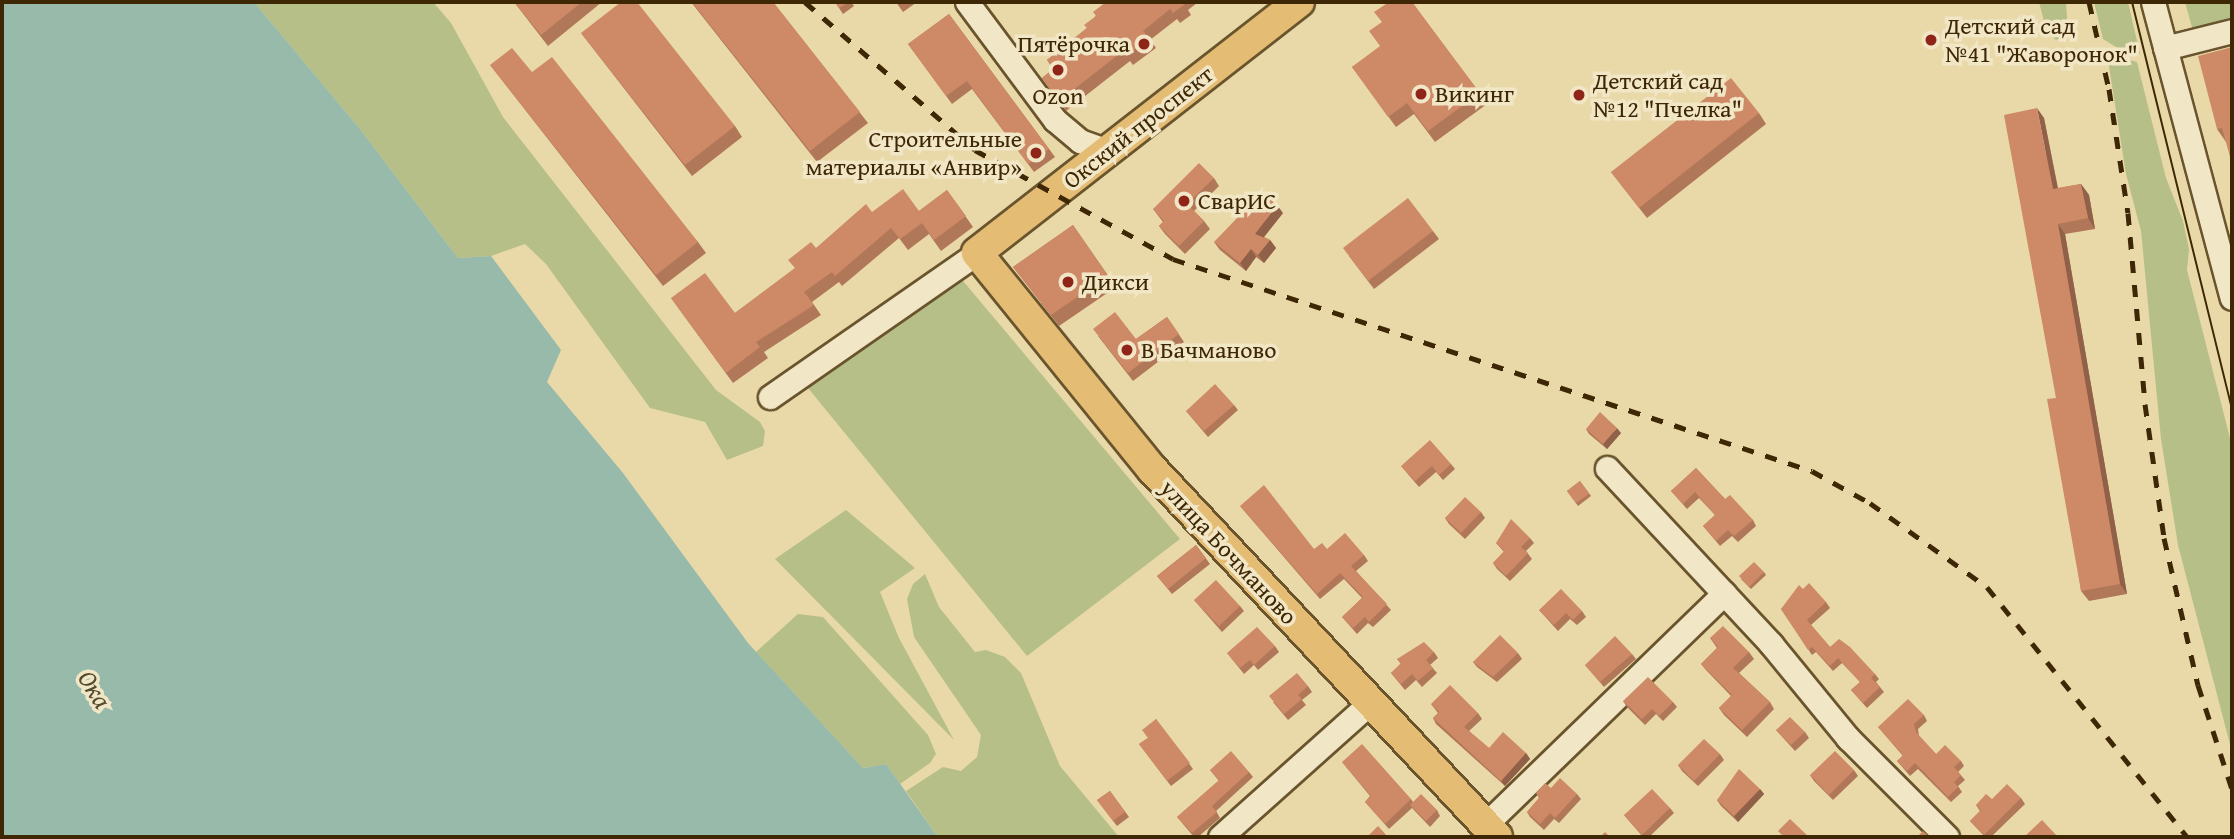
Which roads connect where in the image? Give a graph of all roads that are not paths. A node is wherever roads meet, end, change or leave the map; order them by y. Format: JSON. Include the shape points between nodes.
{"nodes":[{"id":1,"x":967,"y":2,"type":"edge"},
{"id":2,"x":1299,"y":2,"type":"edge"},
{"id":3,"x":2153,"y":2,"type":"edge"},
{"id":4,"x":2232,"y":31,"type":"edge"},
{"id":5,"x":2165,"y":48,"type":"junction"},
{"id":6,"x":1107,"y":151,"type":"junction"},
{"id":7,"x":977,"y":253,"type":"junction"},
{"id":8,"x":2232,"y":298,"type":"edge"},
{"id":9,"x":770,"y":397,"type":"dead end"},
{"id":10,"x":1607,"y":468,"type":"dead end"},
{"id":11,"x":1724,"y":593,"type":"junction"},
{"id":12,"x":1370,"y":702,"type":"junction"},
{"id":13,"x":1491,"y":831,"type":"edge"},
{"id":14,"x":1220,"y":837,"type":"edge"},
{"id":15,"x":1947,"y":837,"type":"edge"}],
"edges":[{"from":1,"to":6,"type":"street","via":[[1055,120],[1080,141]]},
{"from":2,"to":6,"type":"main road","name":"Окский проспект"},
{"from":3,"to":5,"type":"street"},
{"from":4,"to":5,"type":"street"},
{"from":5,"to":8,"type":"street"},
{"from":6,"to":7,"type":"main road","name":"Окский проспект"},
{"from":7,"to":9,"type":"street"},
{"from":7,"to":12,"type":"main road","name":"улица Бочманово","via":[[1112,424]]},
{"from":10,"to":11,"type":"street"},
{"from":11,"to":13,"type":"street"},
{"from":11,"to":15,"type":"street","via":[[1848,738]]},
{"from":12,"to":13,"type":"main road","name":"улица Бочманово"},
{"from":12,"to":14,"type":"street"}]}
